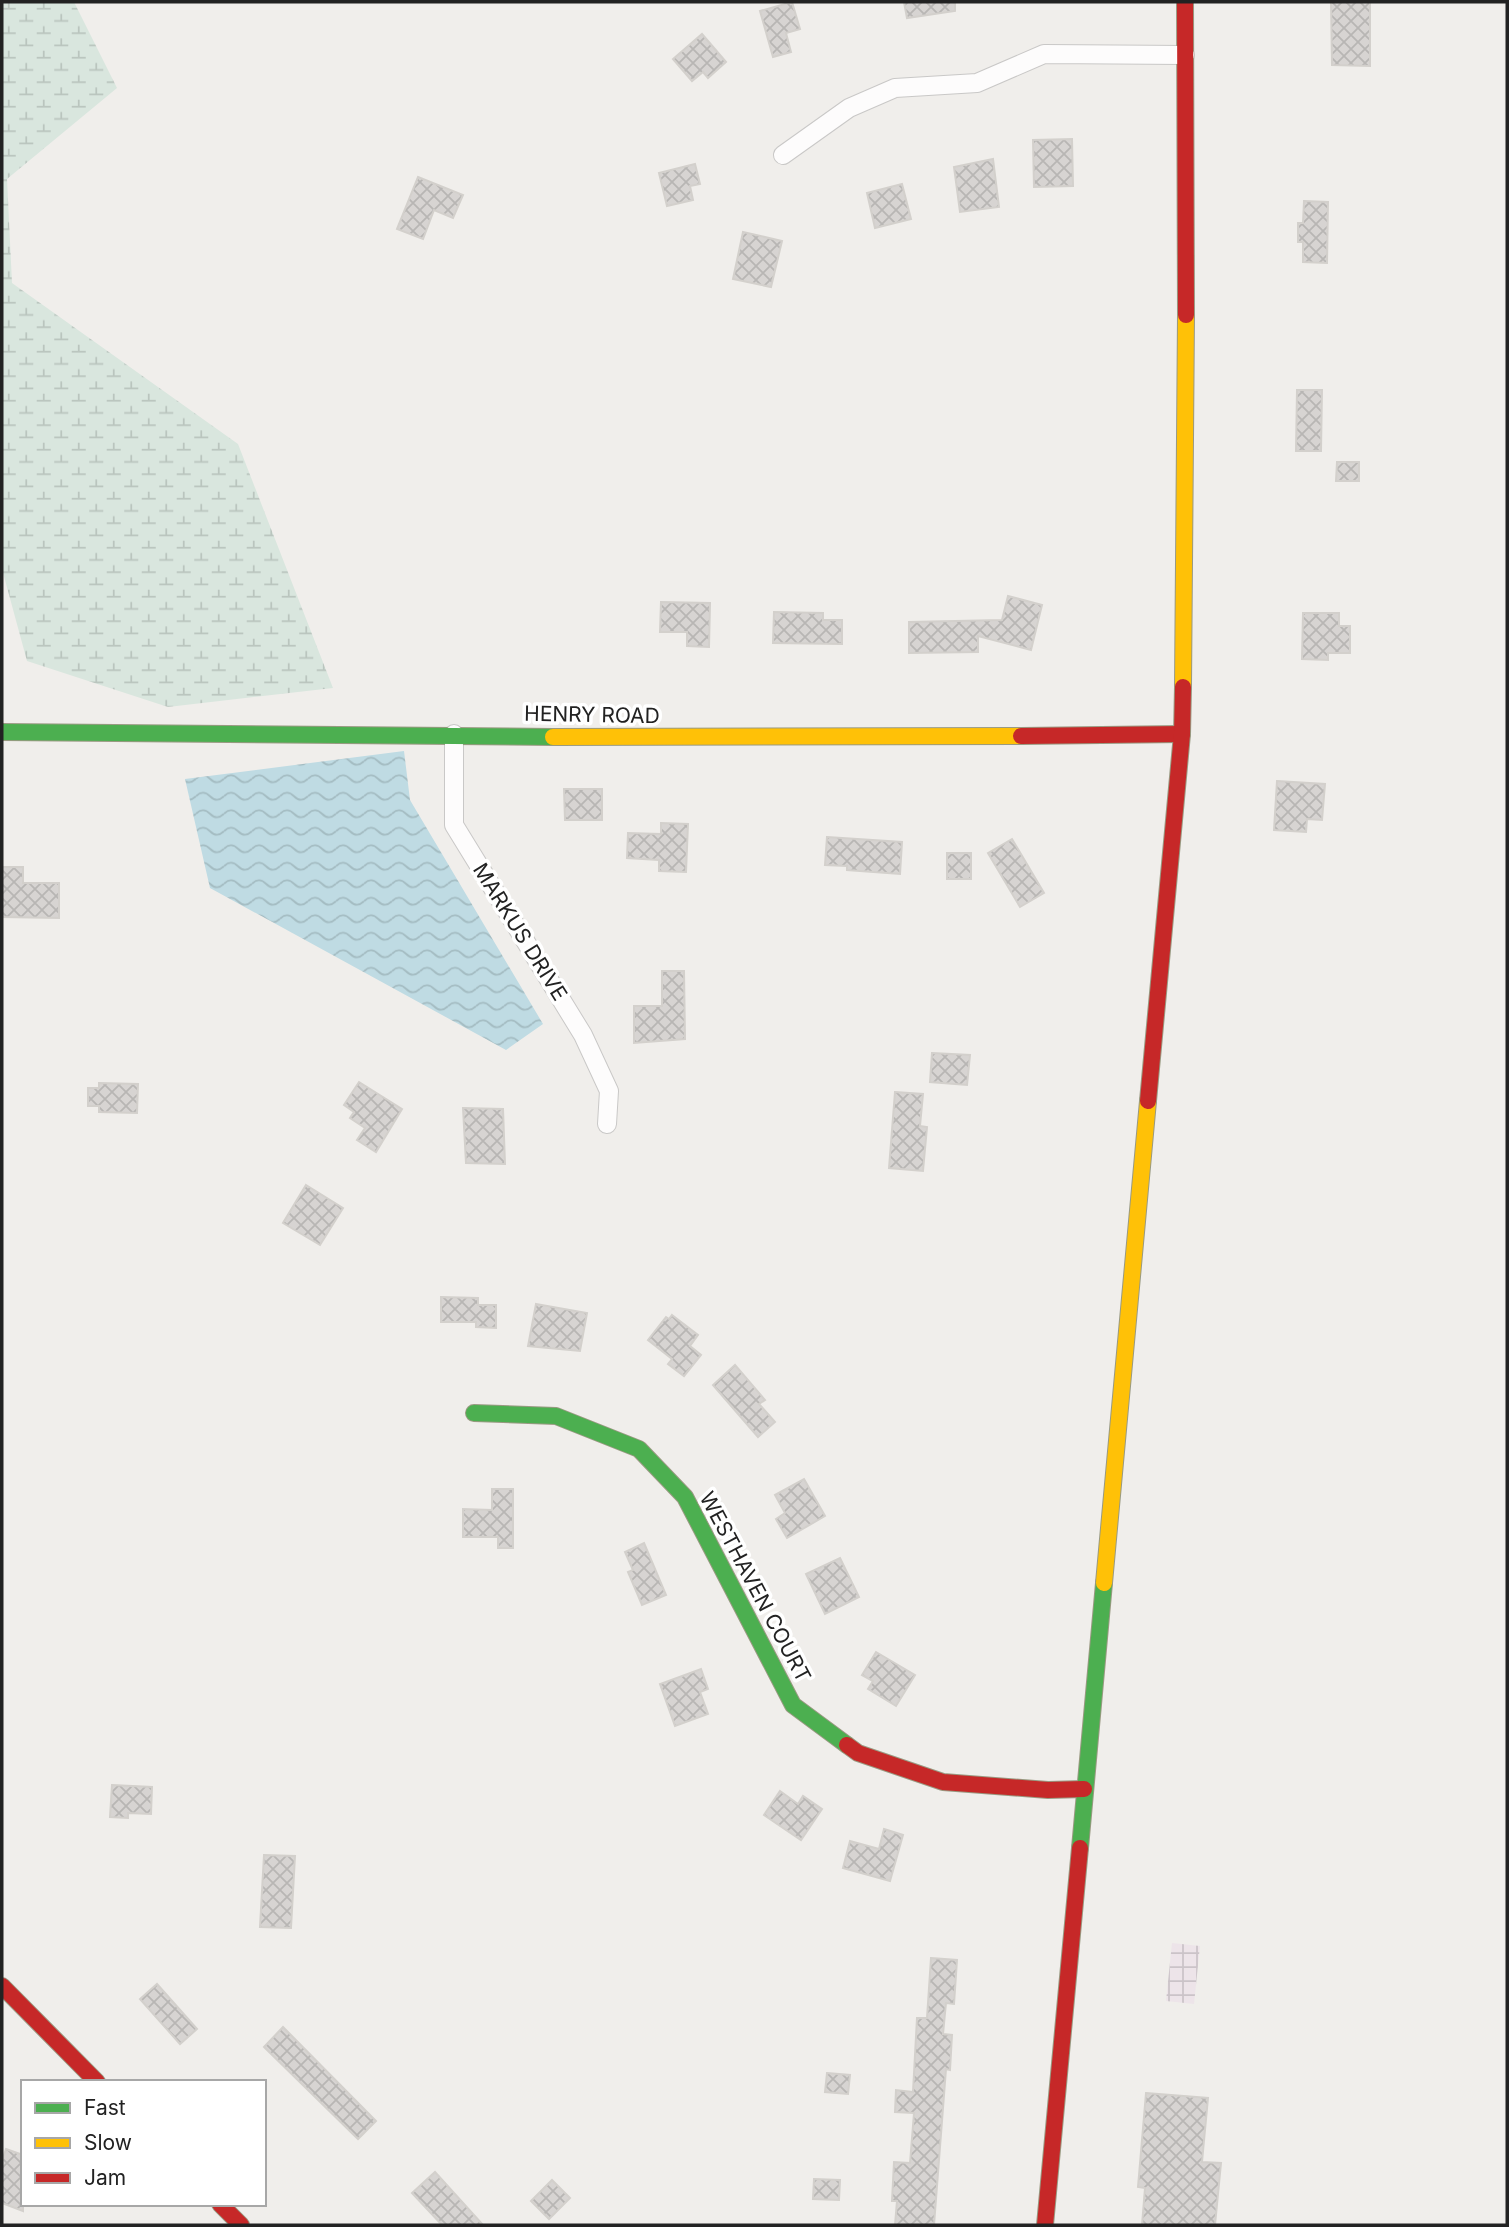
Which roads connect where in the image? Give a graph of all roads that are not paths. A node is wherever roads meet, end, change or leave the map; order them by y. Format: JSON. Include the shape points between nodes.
{"nodes":[{"id":1,"x":1185,"y":2,"type":"edge"},
{"id":2,"x":1185,"y":55,"type":"junction"},
{"id":3,"x":783,"y":155,"type":"dead end"},
{"id":4,"x":2,"y":732,"type":"edge"},
{"id":5,"x":454,"y":734,"type":"junction"},
{"id":6,"x":1182,"y":734,"type":"junction"},
{"id":7,"x":607,"y":1125,"type":"dead end"},
{"id":8,"x":474,"y":1413,"type":"dead end"},
{"id":9,"x":1084,"y":1789,"type":"junction"},
{"id":10,"x":2,"y":1986,"type":"edge"},
{"id":11,"x":95,"y":2080,"type":"edge"},
{"id":12,"x":222,"y":2206,"type":"edge"},
{"id":13,"x":241,"y":2225,"type":"edge"},
{"id":14,"x":1045,"y":2225,"type":"edge"}],
"edges":[{"from":1,"to":2,"type":"main road"},
{"from":2,"to":3,"type":"street","via":[[1044,54],[977,83],[895,88],[849,108]]},
{"from":2,"to":6,"type":"main road"},
{"from":4,"to":5,"type":"main road","name":"HENRY ROAD"},
{"from":5,"to":6,"type":"main road","name":"HENRY ROAD","via":[[706,738]]},
{"from":5,"to":7,"type":"street","name":"MARKUS DRIVE","via":[[454,825],[583,1035],[609,1091]]},
{"from":6,"to":9,"type":"main road"},
{"from":8,"to":9,"type":"main road","name":"WESTHAVEN COURT","via":[[556,1416],[639,1449],[685,1497],[793,1705],[858,1753],[943,1782]]},
{"from":9,"to":14,"type":"main road"},
{"from":10,"to":11,"type":"main road"},
{"from":12,"to":13,"type":"main road"}]}
